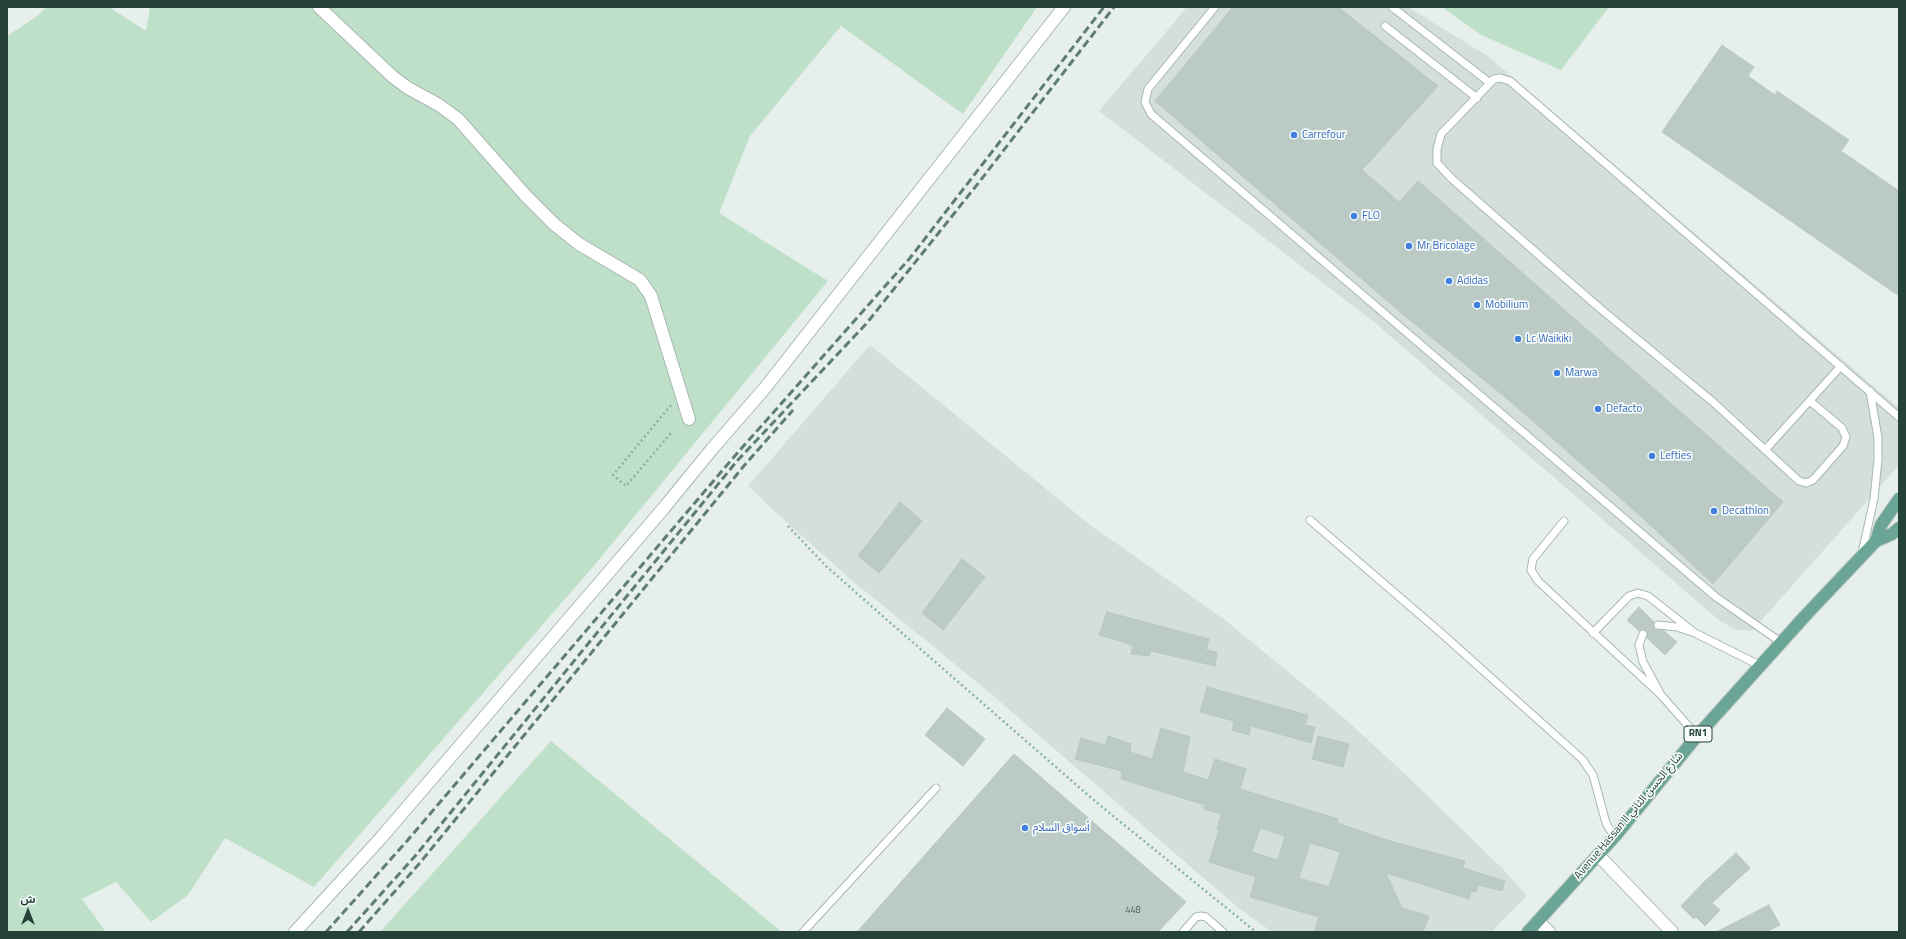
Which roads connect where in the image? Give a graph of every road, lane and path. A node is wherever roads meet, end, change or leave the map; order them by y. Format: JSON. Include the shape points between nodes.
{"nodes":[{"id":1,"x":319,"y":7,"type":"edge"},
{"id":2,"x":1064,"y":7,"type":"edge"},
{"id":3,"x":1215,"y":7,"type":"edge"},
{"id":4,"x":1392,"y":7,"type":"edge"},
{"id":5,"x":1385,"y":26,"type":"dead end"},
{"id":6,"x":1490,"y":83,"type":"junction"},
{"id":7,"x":1477,"y":98,"type":"junction"},
{"id":8,"x":1841,"y":366,"type":"junction"},
{"id":9,"x":681,"y":392,"type":"junction"},
{"id":10,"x":1870,"y":392,"type":"junction"},
{"id":11,"x":1810,"y":401,"type":"junction"},
{"id":12,"x":1899,"y":417,"type":"edge"},
{"id":13,"x":689,"y":419,"type":"dead end"},
{"id":14,"x":672,"y":432,"type":"dead end"},
{"id":15,"x":1765,"y":450,"type":"junction"},
{"id":16,"x":1899,"y":499,"type":"edge"},
{"id":17,"x":1310,"y":520,"type":"dead end"},
{"id":18,"x":1564,"y":520,"type":"dead end"},
{"id":19,"x":788,"y":526,"type":"dead end"},
{"id":20,"x":1899,"y":528,"type":"edge"},
{"id":21,"x":1876,"y":541,"type":"junction"},
{"id":22,"x":1861,"y":557,"type":"junction"},
{"id":23,"x":1658,"y":625,"type":"dead end"},
{"id":24,"x":1695,"y":632,"type":"junction"},
{"id":25,"x":1593,"y":633,"type":"junction"},
{"id":26,"x":1643,"y":634,"type":"dead end"},
{"id":27,"x":1782,"y":642,"type":"junction"},
{"id":28,"x":1761,"y":666,"type":"junction"},
{"id":29,"x":1661,"y":695,"type":"junction"},
{"id":30,"x":1696,"y":736,"type":"junction"},
{"id":31,"x":936,"y":788,"type":"dead end"},
{"id":32,"x":1616,"y":835,"type":"junction"},
{"id":33,"x":1598,"y":855,"type":"junction"},
{"id":34,"x":1538,"y":921,"type":"junction"},
{"id":35,"x":295,"y":932,"type":"edge"},
{"id":36,"x":803,"y":932,"type":"edge"},
{"id":37,"x":1183,"y":932,"type":"edge"},
{"id":38,"x":1223,"y":932,"type":"edge"},
{"id":39,"x":1256,"y":932,"type":"edge"},
{"id":40,"x":1528,"y":932,"type":"edge"},
{"id":41,"x":1549,"y":932,"type":"edge"},
{"id":42,"x":1672,"y":932,"type":"edge"}],
"edges":[{"from":1,"to":9,"type":"street","via":[[393,77],[458,119],[554,224],[579,244],[640,280],[651,296]]},
{"from":2,"to":35,"type":"street","via":[[766,388],[712,448],[663,509],[380,839]]},
{"from":3,"to":27,"type":"lane","via":[[1148,89],[1145,102],[1151,114],[1716,597]]},
{"from":4,"to":6,"type":"lane"},
{"from":5,"to":7,"type":"lane"},
{"from":6,"to":7,"type":"lane"},
{"from":6,"to":8,"type":"lane","via":[[1500,78],[1510,81]]},
{"from":7,"to":15,"type":"lane","via":[[1441,134],[1437,163],[1452,179],[1713,402]]},
{"from":8,"to":10,"type":"lane"},
{"from":8,"to":11,"type":"lane"},
{"from":9,"to":13,"type":"street"},
{"from":9,"to":14,"type":"path","via":[[613,475],[626,486]]},
{"from":10,"to":12,"type":"lane"},
{"from":10,"to":22,"type":"lane","via":[[1877,432],[1878,458],[1874,499]]},
{"from":11,"to":15,"type":"lane"},
{"from":11,"to":15,"type":"lane","via":[[1845,432],[1843,446],[1830,461],[1810,482],[1802,483]]},
{"from":16,"to":21,"type":"main road","name":"Avenue Hassan II شارع الحسن الثاني","number":"RN1","via":[[1881,525]]},
{"from":17,"to":32,"type":"lane","via":[[1582,759],[1594,775],[1606,823]]},
{"from":18,"to":25,"type":"lane","via":[[1533,559],[1531,570],[1538,581]]},
{"from":19,"to":39,"type":"path","via":[[826,566],[1096,802]]},
{"from":20,"to":21,"type":"main road","name":"Avenue Hassan II شارع الحسن الثاني","number":"RN1"},
{"from":21,"to":22,"type":"main road","name":"Avenue Hassan II شارع الحسن الثاني","number":"RN1"},
{"from":22,"to":27,"type":"main road","name":"Avenue Hassan II شارع الحسن الثاني","number":"RN1"},
{"from":23,"to":24,"type":"lane"},
{"from":24,"to":25,"type":"lane","via":[[1648,596],[1638,593],[1625,599]]},
{"from":24,"to":28,"type":"lane"},
{"from":25,"to":29,"type":"lane"},
{"from":26,"to":29,"type":"lane","via":[[1639,645],[1641,656]]},
{"from":27,"to":28,"type":"main road","name":"Avenue Hassan II شارع الحسن الثاني","number":"RN1"},
{"from":28,"to":30,"type":"main road","name":"Avenue Hassan II شارع الحسن الثاني","number":"RN1"},
{"from":29,"to":30,"type":"lane"},
{"from":30,"to":32,"type":"main road","name":"Avenue Hassan II شارع الحسن الثاني","number":"RN1"},
{"from":31,"to":36,"type":"lane"},
{"from":32,"to":33,"type":"main road","name":"Avenue Hassan II شارع الحسن الثاني","number":"RN1"},
{"from":33,"to":34,"type":"main road","name":"Avenue Hassan II شارع الحسن الثاني","number":"RN1"},
{"from":33,"to":42,"type":"street"},
{"from":34,"to":40,"type":"main road","name":"Avenue Hassan II شارع الحسن الثاني","number":"RN1"},
{"from":34,"to":41,"type":"street"},
{"from":37,"to":38,"type":"lane","via":[[1196,917],[1201,916]]}]}
